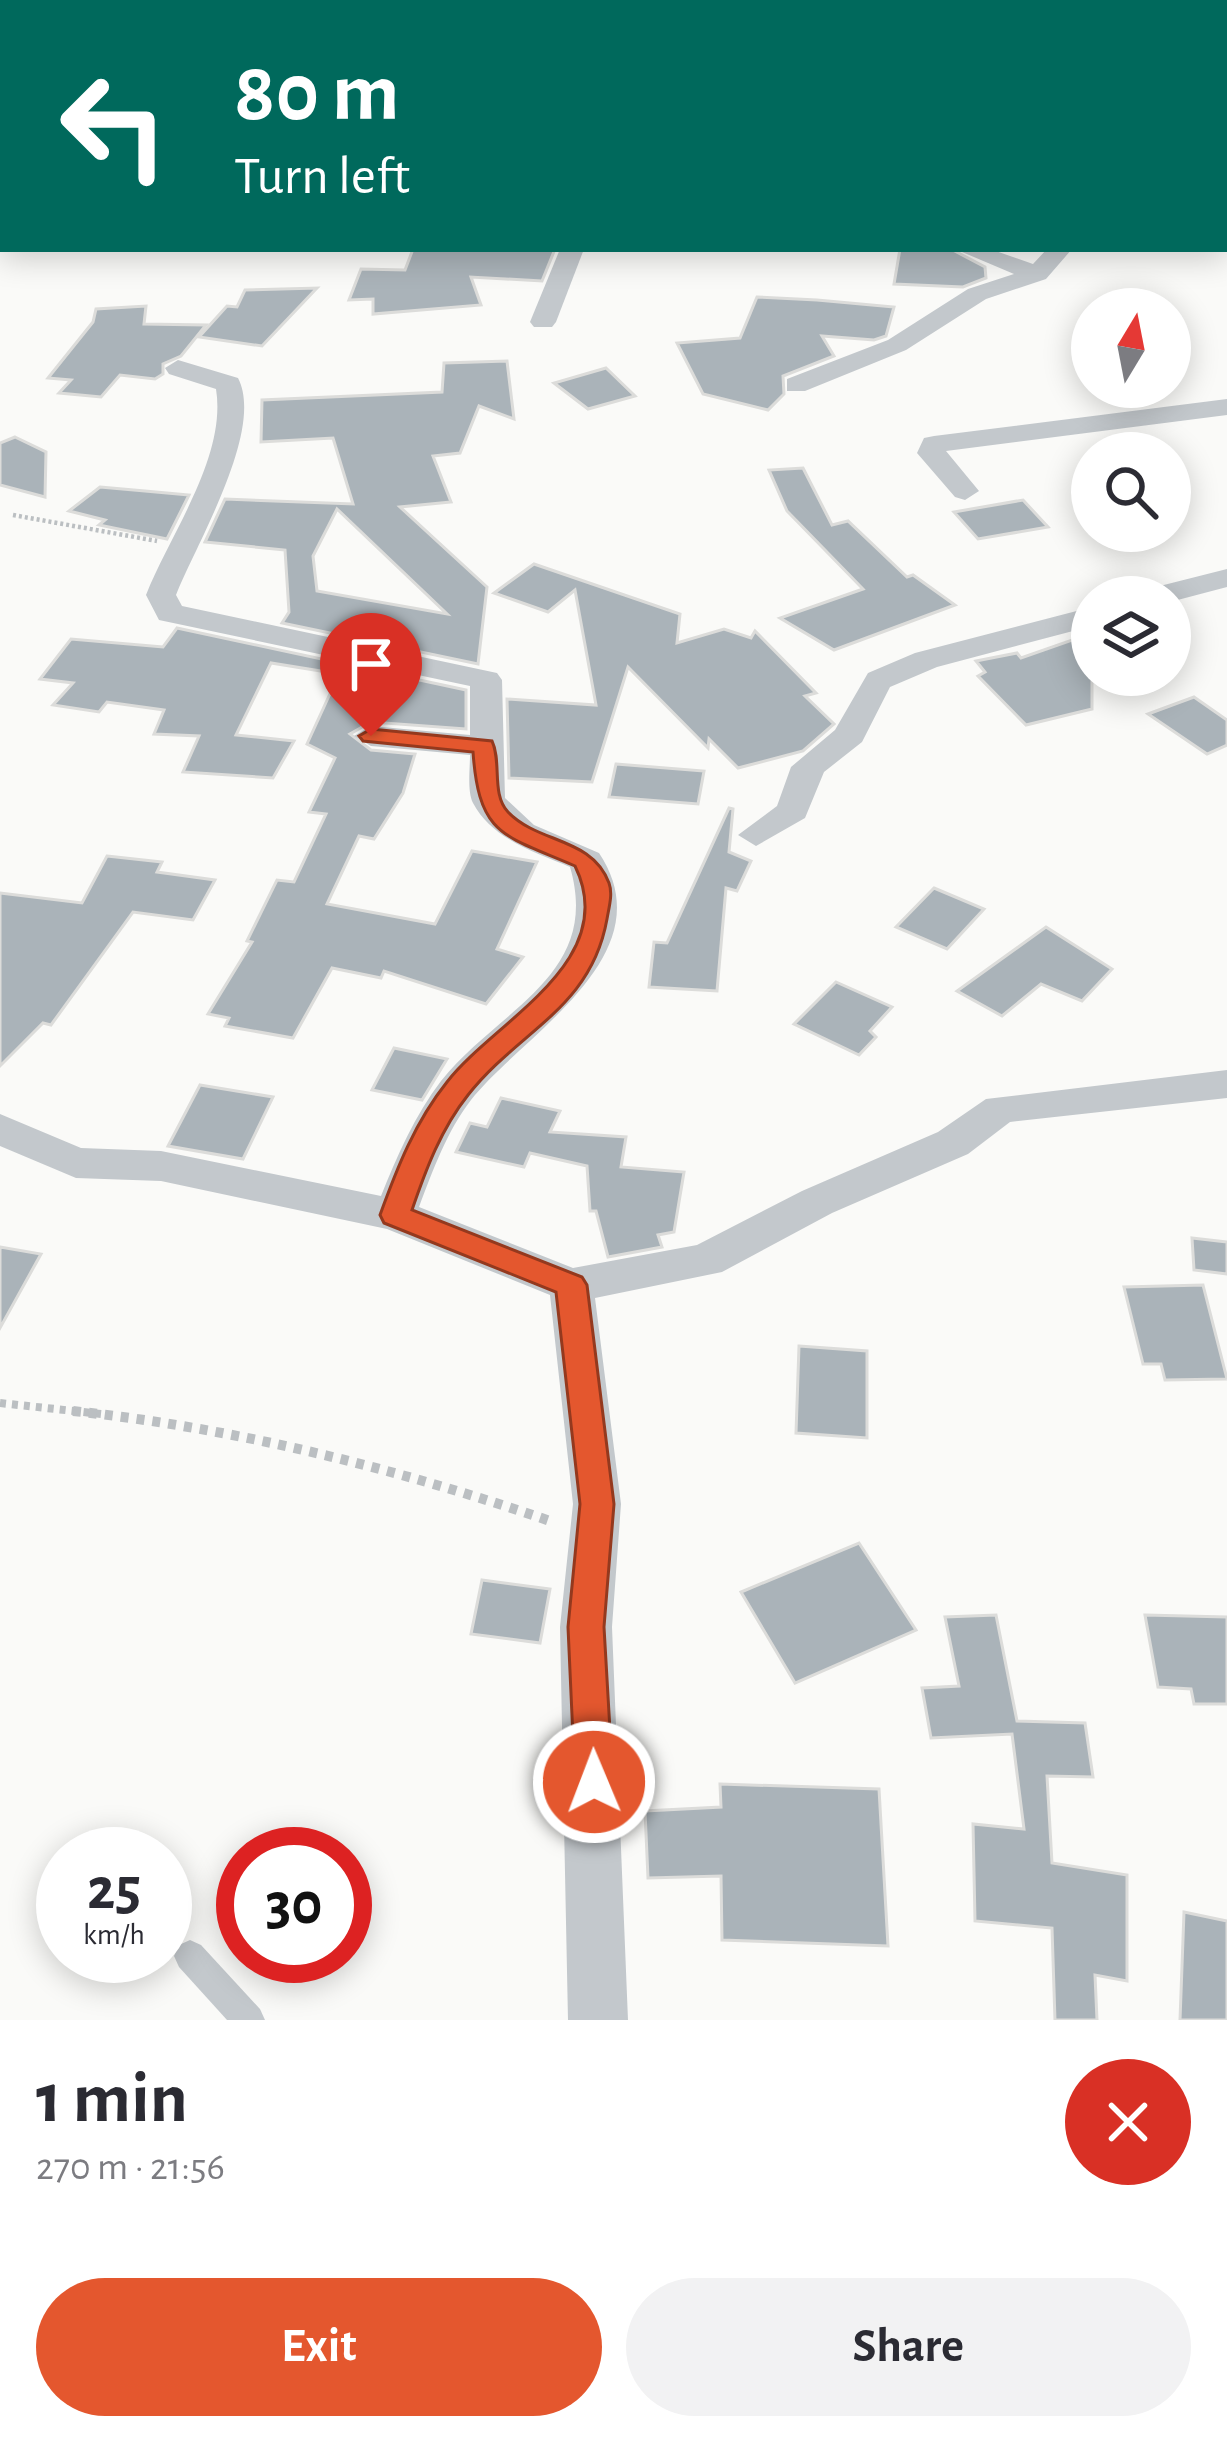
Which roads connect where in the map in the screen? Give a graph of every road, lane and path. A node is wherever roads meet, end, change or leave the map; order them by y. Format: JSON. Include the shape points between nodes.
{"nodes":[{"id":1,"x":571,"y":252,"type":"edge"},
{"id":2,"x":975,"y":252,"type":"edge"},
{"id":3,"x":1057,"y":252,"type":"edge"},
{"id":4,"x":1037,"y":274,"type":"junction"},
{"id":5,"x":543,"y":322,"type":"dead end"},
{"id":6,"x":178,"y":368,"type":"dead end"},
{"id":7,"x":796,"y":385,"type":"dead end"},
{"id":8,"x":1227,"y":407,"type":"edge"},
{"id":9,"x":964,"y":491,"type":"dead end"},
{"id":10,"x":13,"y":515,"type":"dead end"},
{"id":11,"x":182,"y":547,"type":"junction"},
{"id":12,"x":1227,"y":578,"type":"edge"},
{"id":13,"x":1191,"y":588,"type":"edge"},
{"id":14,"x":1071,"y":622,"type":"edge"},
{"id":15,"x":371,"y":736,"type":"dead end"},
{"id":16,"x":484,"y":746,"type":"junction"},
{"id":17,"x":756,"y":835,"type":"dead end"},
{"id":18,"x":1227,"y":1084,"type":"edge"},
{"id":19,"x":0,"y":1129,"type":"edge"},
{"id":20,"x":395,"y":1215,"type":"junction"},
{"id":21,"x":571,"y":1285,"type":"junction"},
{"id":22,"x":0,"y":1403,"type":"edge"},
{"id":23,"x":594,"y":1536,"type":"junction"},
{"id":24,"x":192,"y":1958,"type":"edge"},
{"id":25,"x":249,"y":2020,"type":"edge"},
{"id":26,"x":598,"y":2020,"type":"edge"}],
"edges":[{"from":1,"to":5,"type":"street"},
{"from":2,"to":4,"type":"street"},
{"from":3,"to":4,"type":"street"},
{"from":4,"to":7,"type":"street","via":[[976,294],[897,345]]},
{"from":6,"to":11,"type":"street","via":[[230,384],[234,395],[221,455]]},
{"from":8,"to":9,"type":"street","via":[[934,444],[932,453]]},
{"from":10,"to":11,"type":"path"},
{"from":11,"to":16,"type":"street","via":[[161,596],[170,613],[486,680]]},
{"from":12,"to":13,"type":"street"},
{"from":14,"to":17,"type":"street","via":[[879,680],[850,735],[808,767],[793,811]]},
{"from":15,"to":16,"type":"street"},
{"from":16,"to":20,"type":"street","via":[[488,800],[498,816],[586,861],[599,888],[591,934],[550,1006],[457,1088],[416,1155]]},
{"from":18,"to":21,"type":"street","via":[[1000,1109],[953,1142],[706,1260]]},
{"from":19,"to":20,"type":"street","via":[[76,1162],[208,1174]]},
{"from":20,"to":21,"type":"street"},
{"from":21,"to":23,"type":"street"},
{"from":22,"to":23,"type":"path","via":[[160,1420],[457,1489]]},
{"from":23,"to":26,"type":"street","via":[[586,1627]]},
{"from":24,"to":25,"type":"lane"}]}
